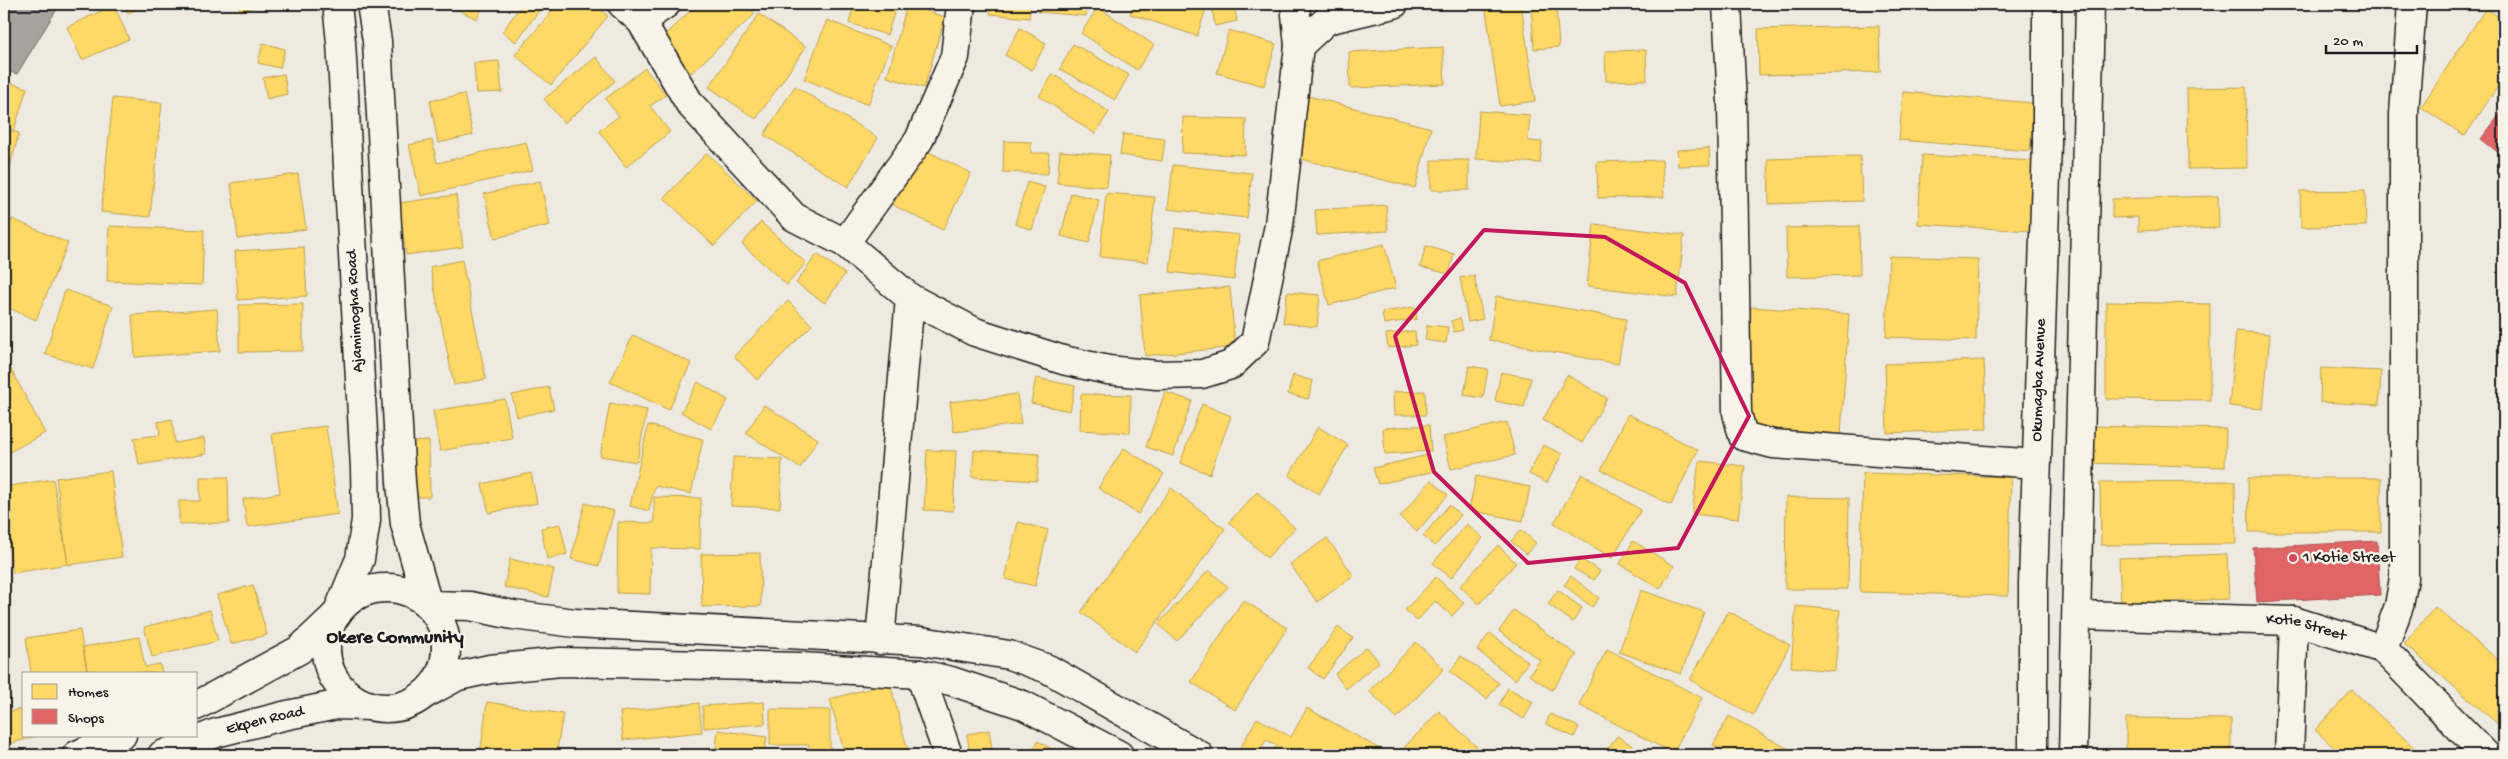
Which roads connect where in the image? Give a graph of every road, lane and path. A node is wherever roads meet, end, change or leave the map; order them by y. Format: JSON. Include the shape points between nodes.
{"nodes":[{"id":1,"x":337,"y":4,"type":"edge"},
{"id":2,"x":371,"y":4,"type":"edge"},
{"id":3,"x":666,"y":4,"type":"edge"},
{"id":4,"x":961,"y":4,"type":"edge"},
{"id":5,"x":1295,"y":4,"type":"edge"},
{"id":6,"x":1394,"y":4,"type":"edge"},
{"id":7,"x":1727,"y":4,"type":"edge"},
{"id":8,"x":2047,"y":4,"type":"edge"},
{"id":9,"x":2090,"y":4,"type":"edge"},
{"id":10,"x":2412,"y":4,"type":"edge"},
{"id":11,"x":632,"y":13,"type":"edge"},
{"id":12,"x":1299,"y":46,"type":"junction"},
{"id":13,"x":845,"y":243,"type":"junction"},
{"id":14,"x":910,"y":298,"type":"junction"},
{"id":15,"x":2036,"y":464,"type":"junction"},
{"id":16,"x":428,"y":604,"type":"junction"},
{"id":17,"x":337,"y":614,"type":"junction"},
{"id":18,"x":2078,"y":615,"type":"junction"},
{"id":19,"x":2294,"y":621,"type":"junction"},
{"id":20,"x":880,"y":640,"type":"junction"},
{"id":21,"x":2383,"y":649,"type":"junction"},
{"id":22,"x":920,"y":674,"type":"junction"},
{"id":23,"x":423,"y":695,"type":"junction"},
{"id":24,"x":198,"y":705,"type":"edge"},
{"id":25,"x":373,"y":706,"type":"junction"},
{"id":26,"x":120,"y":736,"type":"edge"},
{"id":27,"x":78,"y":755,"type":"edge"},
{"id":28,"x":162,"y":755,"type":"edge"},
{"id":29,"x":948,"y":755,"type":"edge"},
{"id":30,"x":1119,"y":755,"type":"edge"},
{"id":31,"x":1199,"y":755,"type":"edge"},
{"id":32,"x":2033,"y":755,"type":"edge"},
{"id":33,"x":2073,"y":755,"type":"edge"},
{"id":34,"x":2289,"y":755,"type":"edge"},
{"id":35,"x":2486,"y":755,"type":"edge"}],
"edges":[{"from":1,"to":17,"type":"main road","name":"Ajamimogha Road","via":[[342,42],[366,520],[360,559]]},
{"from":2,"to":16,"type":"main road","via":[[377,41],[401,482],[405,524]]},
{"from":3,"to":11,"type":"main road"},
{"from":4,"to":13,"type":"main road","via":[[955,57],[919,140]]},
{"from":5,"to":12,"type":"main road"},
{"from":6,"to":12,"type":"main road","via":[[1326,20]]},
{"from":7,"to":15,"type":"main road","via":[[1732,103],[1737,413],[1743,436],[1773,444]]},
{"from":8,"to":15,"type":"main road","name":"Okumagba Avenue","via":[[2047,143]]},
{"from":9,"to":18,"type":"main road"},
{"from":10,"to":21,"type":"main road","via":[[2404,114],[2404,578],[2399,606]]},
{"from":11,"to":13,"type":"main road","via":[[690,104],[794,217]]},
{"from":12,"to":14,"type":"main road","via":[[1279,226],[1255,342],[1231,365],[1202,374],[1157,376],[1108,370],[1063,360],[975,332]]},
{"from":13,"to":14,"type":"main road"},
{"from":14,"to":20,"type":"main road"},
{"from":15,"to":32,"type":"main road","name":"Okumagba Avenue"},
{"from":16,"to":17,"type":"main road","via":[[414,594],[380,588],[348,601]]},
{"from":16,"to":20,"type":"main road","via":[[470,606],[575,623]]},
{"from":16,"to":23,"type":"main road","via":[[440,621],[446,641],[445,661],[437,680]]},
{"from":17,"to":24,"type":"main road","via":[[299,650]]},
{"from":17,"to":25,"type":"main road","via":[[329,632],[326,651],[330,670],[340,686],[355,699]]},
{"from":18,"to":19,"type":"main road","name":"Kotie Street"},
{"from":18,"to":33,"type":"main road"},
{"from":19,"to":21,"type":"main road","name":"Kotie Street"},
{"from":19,"to":34,"type":"main road"},
{"from":20,"to":31,"type":"main road","via":[[969,647],[1008,655],[1048,669]]},
{"from":21,"to":35,"type":"main road","name":"Kotie Street"},
{"from":22,"to":23,"type":"main road","via":[[801,667],[561,662],[458,676]]},
{"from":22,"to":29,"type":"main road"},
{"from":22,"to":30,"type":"main road","via":[[1023,705]]},
{"from":23,"to":25,"type":"main road","via":[[408,704],[391,708]]},
{"from":25,"to":28,"type":"main road","name":"Ekpen Road","via":[[336,705],[283,716],[216,732]]},
{"from":26,"to":27,"type":"main road"}]}
